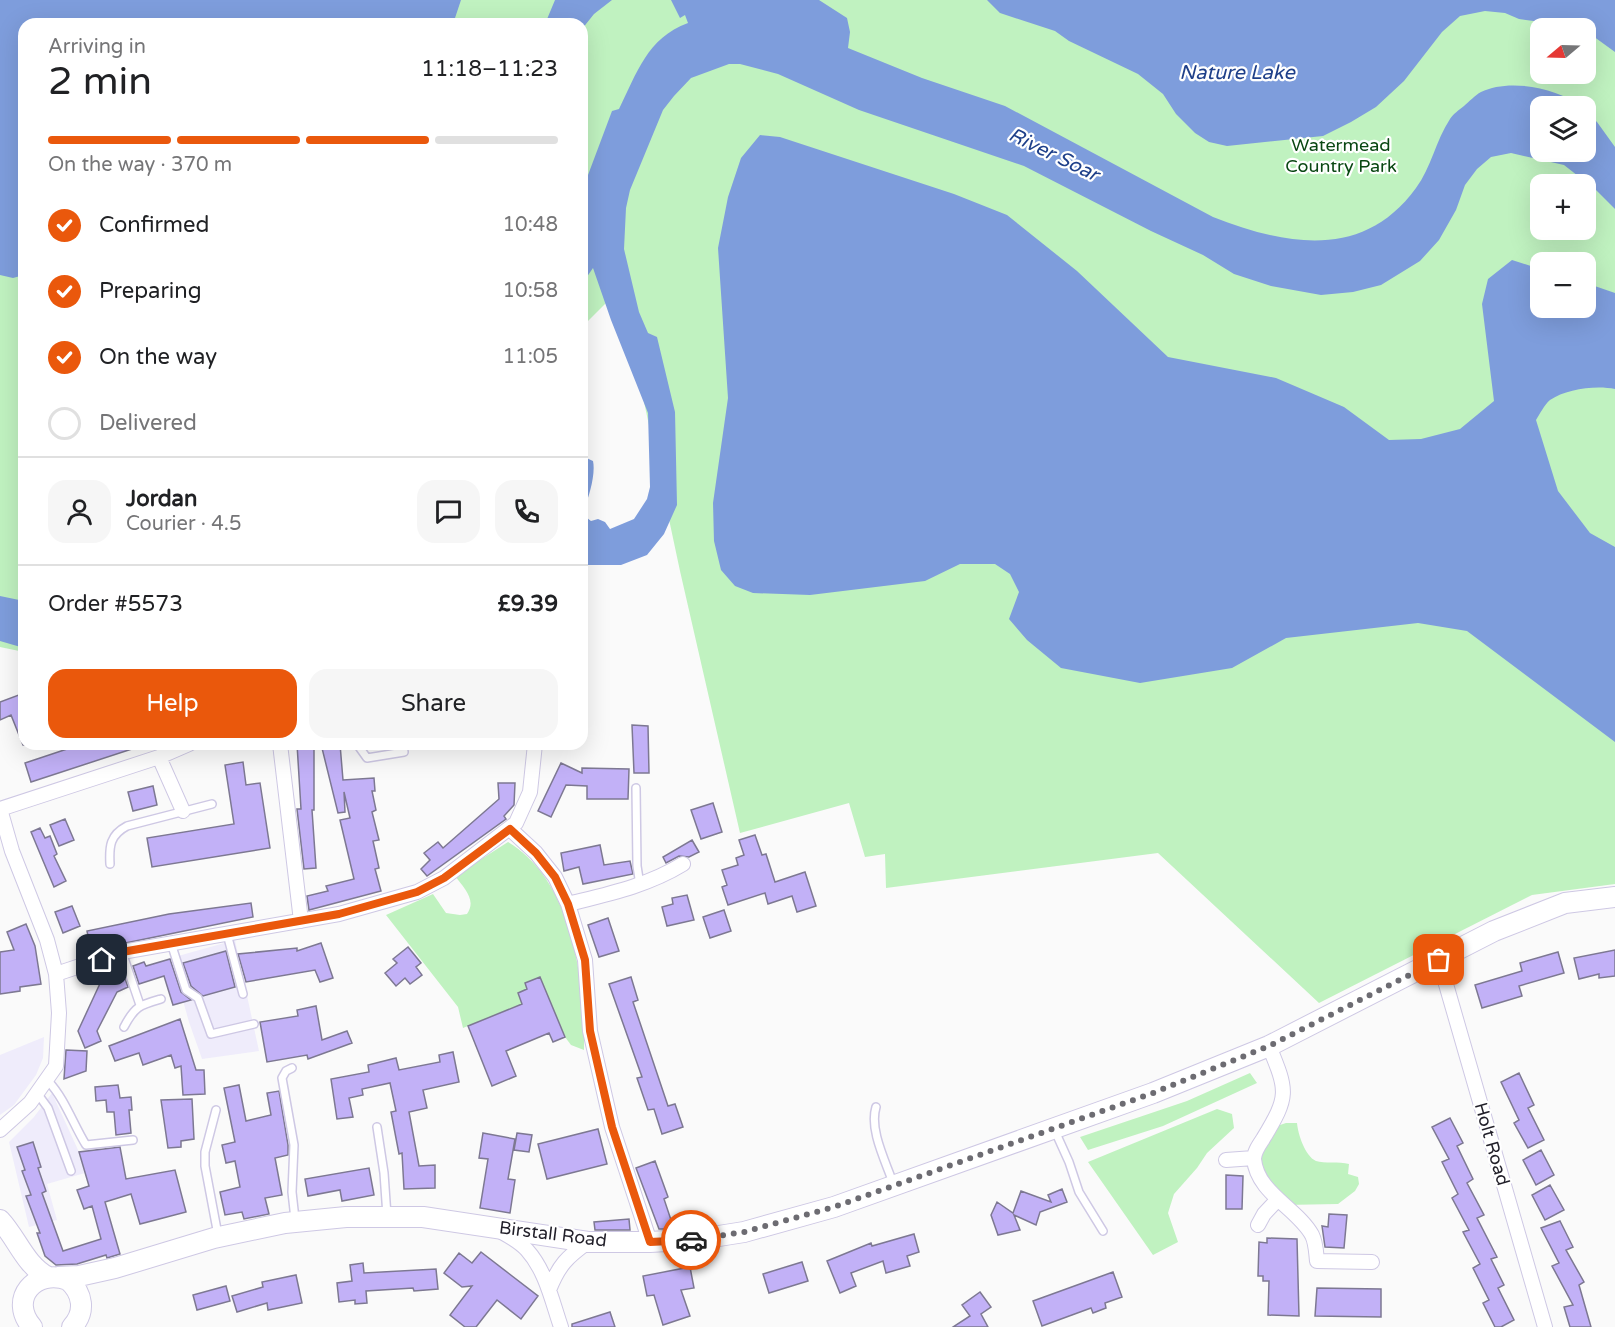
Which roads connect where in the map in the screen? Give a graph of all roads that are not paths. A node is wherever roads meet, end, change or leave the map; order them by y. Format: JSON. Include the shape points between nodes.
{"nodes":[{"id":1,"x":175,"y":750,"type":"edge"},
{"id":2,"x":281,"y":750,"type":"edge"},
{"id":3,"x":361,"y":750,"type":"edge"},
{"id":4,"x":404,"y":750,"type":"edge"},
{"id":5,"x":534,"y":750,"type":"edge"},
{"id":6,"x":159,"y":757,"type":"junction"},
{"id":7,"x":636,"y":788,"type":"dead end"},
{"id":8,"x":212,"y":804,"type":"dead end"},
{"id":9,"x":0,"y":809,"type":"edge"},
{"id":10,"x":183,"y":811,"type":"junction"},
{"id":11,"x":510,"y":829,"type":"junction"},
{"id":12,"x":110,"y":864,"type":"dead end"},
{"id":13,"x":683,"y":864,"type":"dead end"},
{"id":14,"x":640,"y":885,"type":"junction"},
{"id":15,"x":1615,"y":897,"type":"edge"},
{"id":16,"x":568,"y":904,"type":"junction"},
{"id":17,"x":301,"y":921,"type":"junction"},
{"id":18,"x":227,"y":934,"type":"junction"},
{"id":19,"x":171,"y":943,"type":"junction"},
{"id":20,"x":122,"y":952,"type":"junction"},
{"id":21,"x":1439,"y":960,"type":"junction"},
{"id":22,"x":56,"y":974,"type":"junction"},
{"id":23,"x":243,"y":994,"type":"dead end"},
{"id":24,"x":161,"y":999,"type":"dead end"},
{"id":25,"x":140,"y":1005,"type":"junction"},
{"id":26,"x":254,"y":1024,"type":"dead end"},
{"id":27,"x":124,"y":1026,"type":"dead end"},
{"id":28,"x":1269,"y":1046,"type":"junction"},
{"id":29,"x":292,"y":1068,"type":"dead end"},
{"id":30,"x":48,"y":1081,"type":"junction"},
{"id":31,"x":38,"y":1093,"type":"junction"},
{"id":32,"x":876,"y":1107,"type":"dead end"},
{"id":33,"x":216,"y":1110,"type":"dead end"},
{"id":34,"x":377,"y":1127,"type":"dead end"},
{"id":35,"x":1054,"y":1129,"type":"junction"},
{"id":36,"x":0,"y":1130,"type":"edge"},
{"id":37,"x":133,"y":1140,"type":"dead end"},
{"id":38,"x":1254,"y":1158,"type":"junction"},
{"id":39,"x":1226,"y":1160,"type":"dead end"},
{"id":40,"x":71,"y":1171,"type":"dead end"},
{"id":41,"x":894,"y":1186,"type":"junction"},
{"id":42,"x":1278,"y":1199,"type":"junction"},
{"id":43,"x":387,"y":1216,"type":"junction"},
{"id":44,"x":0,"y":1220,"type":"edge"},
{"id":45,"x":295,"y":1222,"type":"junction"},
{"id":46,"x":1258,"y":1225,"type":"dead end"},
{"id":47,"x":496,"y":1228,"type":"junction"},
{"id":48,"x":1103,"y":1231,"type":"dead end"},
{"id":49,"x":218,"y":1237,"type":"junction"},
{"id":50,"x":588,"y":1242,"type":"junction"},
{"id":51,"x":650,"y":1242,"type":"junction"},
{"id":52,"x":20,"y":1248,"type":"junction"},
{"id":53,"x":1372,"y":1262,"type":"dead end"},
{"id":54,"x":115,"y":1268,"type":"junction"},
{"id":55,"x":53,"y":1277,"type":"junction"},
{"id":56,"x":549,"y":1290,"type":"junction"},
{"id":57,"x":26,"y":1293,"type":"junction"},
{"id":58,"x":82,"y":1304,"type":"junction"},
{"id":59,"x":26,"y":1322,"type":"edge"},
{"id":60,"x":72,"y":1327,"type":"edge"},
{"id":61,"x":561,"y":1327,"type":"edge"},
{"id":62,"x":1545,"y":1327,"type":"edge"}],
"edges":[{"from":1,"to":6,"type":"street"},
{"from":2,"to":17,"type":"street"},
{"from":3,"to":4,"type":"lane","via":[[367,758]]},
{"from":5,"to":11,"type":"street","via":[[530,792]]},
{"from":6,"to":9,"type":"street"},
{"from":6,"to":10,"type":"street"},
{"from":7,"to":14,"type":"lane"},
{"from":8,"to":10,"type":"lane"},
{"from":9,"to":22,"type":"street"},
{"from":10,"to":12,"type":"lane","via":[[116,832],[111,840]]},
{"from":11,"to":16,"type":"street","via":[[555,877]]},
{"from":11,"to":17,"type":"street","via":[[444,878],[417,892]]},
{"from":13,"to":14,"type":"street"},
{"from":14,"to":16,"type":"street"},
{"from":15,"to":21,"type":"street","name":"Birstall Road","via":[[1565,903],[1494,931]]},
{"from":16,"to":51,"type":"street","via":[[585,960],[590,1031],[612,1127]]},
{"from":17,"to":18,"type":"street"},
{"from":18,"to":19,"type":"street"},
{"from":18,"to":23,"type":"lane"},
{"from":19,"to":20,"type":"street"},
{"from":19,"to":26,"type":"lane","via":[[186,990],[198,998],[211,1034]]},
{"from":20,"to":22,"type":"street"},
{"from":20,"to":25,"type":"lane"},
{"from":21,"to":28,"type":"street","name":"Birstall Road"},
{"from":21,"to":62,"type":"street","name":"Holt Road"},
{"from":22,"to":30,"type":"street","via":[[56,1066]]},
{"from":24,"to":25,"type":"lane"},
{"from":25,"to":27,"type":"lane"},
{"from":28,"to":35,"type":"street","name":"Birstall Road"},
{"from":28,"to":38,"type":"street","via":[[1284,1085],[1284,1099]]},
{"from":29,"to":45,"type":"lane","via":[[282,1078],[294,1145]]},
{"from":30,"to":31,"type":"street"},
{"from":30,"to":37,"type":"lane","via":[[60,1094],[86,1145]]},
{"from":31,"to":36,"type":"street"},
{"from":31,"to":40,"type":"lane","via":[[48,1108]]},
{"from":32,"to":41,"type":"lane","via":[[877,1134]]},
{"from":33,"to":49,"type":"lane","via":[[205,1166]]},
{"from":34,"to":43,"type":"lane"},
{"from":35,"to":41,"type":"street","name":"Birstall Road"},
{"from":35,"to":48,"type":"lane","via":[[1079,1192]]},
{"from":38,"to":39,"type":"street"},
{"from":38,"to":42,"type":"street","via":[[1265,1184]]},
{"from":41,"to":51,"type":"street","name":"Birstall Road","via":[[744,1232]]},
{"from":42,"to":46,"type":"street"},
{"from":42,"to":53,"type":"street","via":[[1313,1236],[1317,1261]]},
{"from":43,"to":45,"type":"street","name":"Birstall Road"},
{"from":43,"to":47,"type":"street","name":"Birstall Road"},
{"from":44,"to":52,"type":"street"},
{"from":45,"to":49,"type":"street","name":"Birstall Road"},
{"from":47,"to":50,"type":"street","name":"Birstall Road"},
{"from":47,"to":56,"type":"street","via":[[526,1248]]},
{"from":49,"to":54,"type":"street","name":"Birstall Road"},
{"from":50,"to":51,"type":"street","name":"Birstall Road"},
{"from":50,"to":56,"type":"street","via":[[568,1256]]},
{"from":52,"to":55,"type":"street","via":[[38,1272]]},
{"from":52,"to":57,"type":"street"},
{"from":54,"to":55,"type":"street","name":"Birstall Road"},
{"from":54,"to":58,"type":"street","name":"Birstall Road","via":[[98,1281]]},
{"from":55,"to":57,"type":"street","via":[[38,1280]]},
{"from":55,"to":58,"type":"street","via":[[73,1284]]},
{"from":56,"to":61,"type":"street"},
{"from":57,"to":59,"type":"street"},
{"from":58,"to":60,"type":"street","name":"Birstall Road","via":[[81,1314]]}]}
